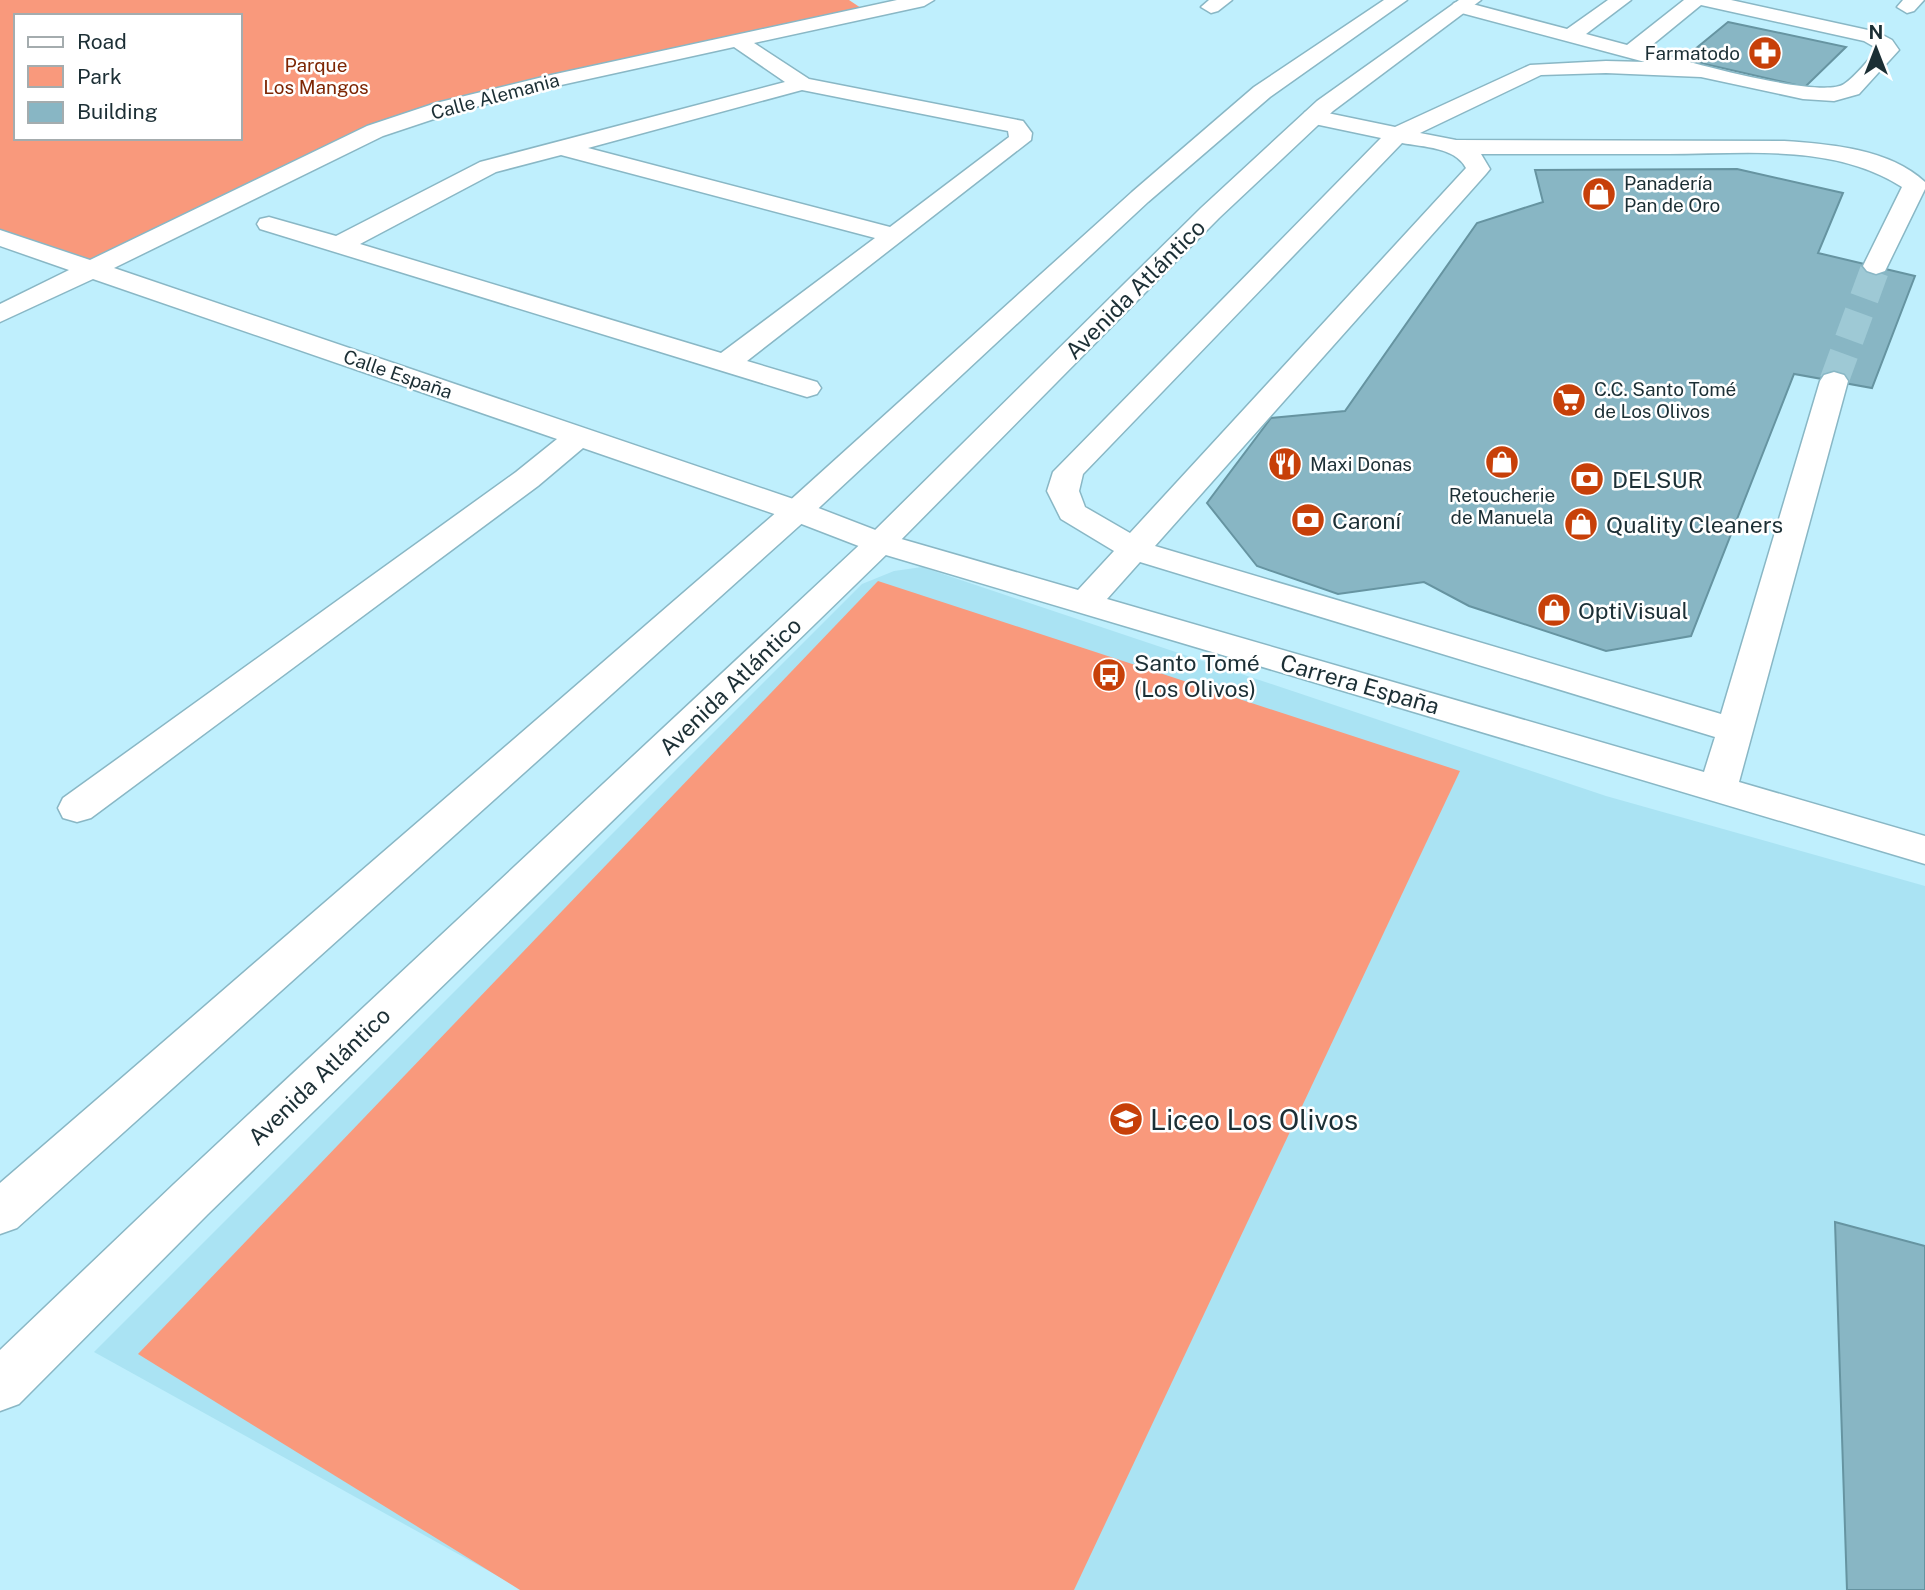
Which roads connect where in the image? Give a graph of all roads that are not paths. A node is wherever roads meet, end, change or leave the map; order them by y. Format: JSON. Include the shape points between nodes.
{"nodes":[{"id":1,"x":924,"y":0,"type":"edge"},
{"id":2,"x":1397,"y":0,"type":"edge"},
{"id":3,"x":1621,"y":0,"type":"edge"},
{"id":4,"x":1696,"y":0,"type":"edge"},
{"id":5,"x":1704,"y":0,"type":"edge"},
{"id":6,"x":1466,"y":4,"type":"edge"},
{"id":7,"x":858,"y":6,"type":"edge"},
{"id":8,"x":1570,"y":36,"type":"junction"},
{"id":9,"x":738,"y":41,"type":"junction"},
{"id":10,"x":1630,"y":53,"type":"junction"},
{"id":11,"x":1700,"y":71,"type":"junction"},
{"id":12,"x":802,"y":85,"type":"junction"},
{"id":13,"x":1313,"y":117,"type":"junction"},
{"id":14,"x":1398,"y":135,"type":"junction"},
{"id":15,"x":1456,"y":147,"type":"junction"},
{"id":16,"x":561,"y":148,"type":"junction"},
{"id":17,"x":269,"y":223,"type":"dead end"},
{"id":18,"x":893,"y":235,"type":"junction"},
{"id":19,"x":0,"y":237,"type":"edge"},
{"id":20,"x":340,"y":245,"type":"junction"},
{"id":21,"x":1876,"y":266,"type":"tunnel mouth"},
{"id":22,"x":93,"y":270,"type":"junction"},
{"id":23,"x":0,"y":314,"type":"edge"},
{"id":24,"x":726,"y":363,"type":"junction"},
{"id":25,"x":1834,"y":381,"type":"tunnel mouth"},
{"id":26,"x":807,"y":388,"type":"dead end"},
{"id":27,"x":579,"y":436,"type":"junction"},
{"id":28,"x":797,"y":510,"type":"junction"},
{"id":29,"x":880,"y":543,"type":"junction"},
{"id":30,"x":1135,"y":550,"type":"junction"},
{"id":31,"x":1085,"y":603,"type":"junction"},
{"id":32,"x":1735,"y":731,"type":"junction"},
{"id":33,"x":1718,"y":789,"type":"junction"},
{"id":34,"x":76,"y":808,"type":"dead end"},
{"id":35,"x":1925,"y":850,"type":"edge"},
{"id":36,"x":0,"y":1213,"type":"edge"},
{"id":37,"x":0,"y":1386,"type":"edge"}],
"edges":[{"from":1,"to":7,"type":"street","name":"Calle Alemania"},
{"from":2,"to":28,"type":"street","via":[[1252,101]]},
{"from":3,"to":8,"type":"street"},
{"from":4,"to":10,"type":"street"},
{"from":5,"to":11,"type":"street","via":[[1870,36],[1889,50],[1851,89],[1834,94],[1803,93]]},
{"from":6,"to":8,"type":"street"},
{"from":6,"to":13,"type":"street","name":"Avenida Atlántico"},
{"from":7,"to":9,"type":"street","name":"Calle Alemania"},
{"from":8,"to":10,"type":"street"},
{"from":9,"to":12,"type":"street"},
{"from":9,"to":22,"type":"street","name":"Calle Alemania","via":[[538,84],[375,131]]},
{"from":10,"to":11,"type":"street"},
{"from":11,"to":14,"type":"street","via":[[1537,69]]},
{"from":12,"to":16,"type":"street"},
{"from":12,"to":18,"type":"street","via":[[1015,126],[1021,133],[1020,140]]},
{"from":13,"to":14,"type":"street"},
{"from":13,"to":29,"type":"street","name":"Avenida Atlántico"},
{"from":14,"to":15,"type":"street"},
{"from":14,"to":30,"type":"street","via":[[1068,472],[1063,491],[1072,512]]},
{"from":15,"to":21,"type":"street","via":[[1812,148],[1854,156],[1891,168],[1915,184]]},
{"from":15,"to":30,"type":"street","via":[[1472,158],[1478,169]]},
{"from":16,"to":18,"type":"street"},
{"from":16,"to":20,"type":"street","via":[[488,167]]},
{"from":17,"to":20,"type":"street"},
{"from":18,"to":24,"type":"street"},
{"from":19,"to":22,"type":"street","name":"Calle España"},
{"from":20,"to":24,"type":"street"},
{"from":22,"to":23,"type":"street","name":"Calle Alemania"},
{"from":22,"to":27,"type":"street","name":"Calle España"},
{"from":24,"to":26,"type":"street"},
{"from":25,"to":32,"type":"street"},
{"from":27,"to":28,"type":"street","name":"Calle España"},
{"from":27,"to":34,"type":"street","via":[[527,479]]},
{"from":28,"to":29,"type":"street","name":"Carrera España"},
{"from":28,"to":36,"type":"street"},
{"from":29,"to":31,"type":"street","name":"Carrera España"},
{"from":29,"to":37,"type":"street","name":"Avenida Atlántico"},
{"from":30,"to":31,"type":"street"},
{"from":30,"to":32,"type":"street"},
{"from":31,"to":33,"type":"street","name":"Carrera España"},
{"from":32,"to":33,"type":"street"},
{"from":33,"to":35,"type":"street","name":"Carrera España"}]}
